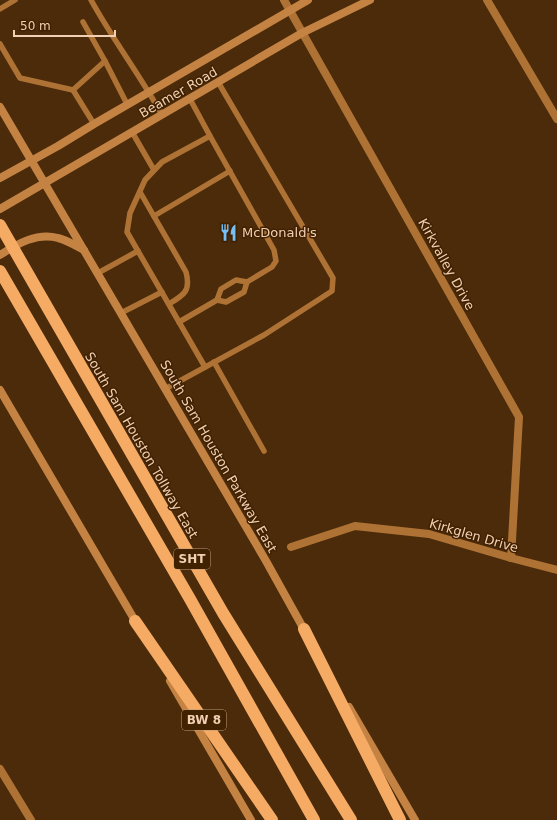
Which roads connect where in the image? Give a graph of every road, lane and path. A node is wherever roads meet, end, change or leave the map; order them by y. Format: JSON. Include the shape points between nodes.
{"nodes":[{"id":1,"x":15,"y":0,"type":"edge"},
{"id":2,"x":91,"y":0,"type":"edge"},
{"id":3,"x":284,"y":0,"type":"edge"},
{"id":4,"x":308,"y":0,"type":"edge"},
{"id":5,"x":370,"y":0,"type":"edge"},
{"id":6,"x":487,"y":0,"type":"edge"},
{"id":7,"x":0,"y":9,"type":"edge"},
{"id":8,"x":290,"y":9,"type":"junction"},
{"id":9,"x":83,"y":22,"type":"dead end"},
{"id":10,"x":302,"y":33,"type":"junction"},
{"id":11,"x":0,"y":44,"type":"edge"},
{"id":12,"x":2,"y":51,"type":"edge"},
{"id":13,"x":105,"y":61,"type":"junction"},
{"id":14,"x":218,"y":82,"type":"junction"},
{"id":15,"x":73,"y":90,"type":"junction"},
{"id":16,"x":149,"y":91,"type":"junction"},
{"id":17,"x":190,"y":99,"type":"junction"},
{"id":18,"x":127,"y":104,"type":"junction"},
{"id":19,"x":0,"y":106,"type":"edge"},
{"id":20,"x":162,"y":115,"type":"junction"},
{"id":21,"x":557,"y":119,"type":"edge"},
{"id":22,"x":94,"y":124,"type":"junction"},
{"id":23,"x":132,"y":132,"type":"junction"},
{"id":24,"x":210,"y":136,"type":"junction"},
{"id":25,"x":31,"y":160,"type":"junction"},
{"id":26,"x":154,"y":170,"type":"junction"},
{"id":27,"x":230,"y":171,"type":"junction"},
{"id":28,"x":0,"y":178,"type":"edge"},
{"id":29,"x":44,"y":184,"type":"junction"},
{"id":30,"x":140,"y":192,"type":"junction"},
{"id":31,"x":0,"y":209,"type":"edge"},
{"id":32,"x":154,"y":216,"type":"junction"},
{"id":33,"x":0,"y":224,"type":"edge"},
{"id":34,"x":84,"y":250,"type":"junction"},
{"id":35,"x":138,"y":251,"type":"junction"},
{"id":36,"x":0,"y":255,"type":"edge"},
{"id":37,"x":0,"y":271,"type":"edge"},
{"id":38,"x":98,"y":273,"type":"junction"},
{"id":39,"x":247,"y":282,"type":"junction"},
{"id":40,"x":162,"y":292,"type":"junction"},
{"id":41,"x":217,"y":300,"type":"junction"},
{"id":42,"x":169,"y":304,"type":"junction"},
{"id":43,"x":121,"y":313,"type":"junction"},
{"id":44,"x":179,"y":322,"type":"junction"},
{"id":45,"x":214,"y":362,"type":"junction"},
{"id":46,"x":205,"y":367,"type":"junction"},
{"id":47,"x":165,"y":389,"type":"junction"},
{"id":48,"x":0,"y":390,"type":"edge"},
{"id":49,"x":264,"y":451,"type":"dead end"},
{"id":50,"x":291,"y":546,"type":"dead end"},
{"id":51,"x":511,"y":558,"type":"junction"},
{"id":52,"x":557,"y":570,"type":"edge"},
{"id":53,"x":135,"y":621,"type":"junction"},
{"id":54,"x":304,"y":629,"type":"junction"},
{"id":55,"x":0,"y":769,"type":"edge"},
{"id":56,"x":32,"y":820,"type":"edge"},
{"id":57,"x":251,"y":820,"type":"edge"},
{"id":58,"x":272,"y":820,"type":"edge"},
{"id":59,"x":314,"y":820,"type":"edge"},
{"id":60,"x":351,"y":820,"type":"edge"},
{"id":61,"x":400,"y":820,"type":"edge"},
{"id":62,"x":415,"y":820,"type":"edge"}],
"edges":[{"from":1,"to":7,"type":"lane"},
{"from":2,"to":16,"type":"lane","via":[[130,65]]},
{"from":3,"to":8,"type":"street","name":"Kirkvalley Drive"},
{"from":4,"to":8,"type":"main road","name":"Beamer Road"},
{"from":5,"to":10,"type":"main road","name":"Beamer Road"},
{"from":6,"to":21,"type":"street"},
{"from":8,"to":10,"type":"street","name":"Kirkvalley Drive"},
{"from":8,"to":16,"type":"main road","name":"Beamer Road"},
{"from":9,"to":13,"type":"lane"},
{"from":10,"to":14,"type":"main road","name":"Beamer Road"},
{"from":10,"to":51,"type":"street","name":"Kirkvalley Drive","via":[[519,417]]},
{"from":11,"to":12,"type":"lane"},
{"from":12,"to":15,"type":"lane","via":[[20,78]]},
{"from":13,"to":15,"type":"lane"},
{"from":13,"to":18,"type":"lane"},
{"from":14,"to":17,"type":"main road","name":"Beamer Road"},
{"from":14,"to":45,"type":"lane","via":[[333,278],[332,291]]},
{"from":15,"to":22,"type":"lane"},
{"from":16,"to":18,"type":"main road","name":"Beamer Road"},
{"from":16,"to":20,"type":"lane"},
{"from":17,"to":20,"type":"main road","name":"Beamer Road"},
{"from":17,"to":24,"type":"lane"},
{"from":18,"to":22,"type":"main road","name":"Beamer Road"},
{"from":19,"to":25,"type":"main road","name":"South Sam Houston Parkway East"},
{"from":20,"to":23,"type":"main road","name":"Beamer Road"},
{"from":22,"to":25,"type":"main road","name":"Beamer Road"},
{"from":23,"to":26,"type":"lane"},
{"from":23,"to":29,"type":"main road","name":"Beamer Road"},
{"from":24,"to":26,"type":"lane","via":[[162,162]]},
{"from":24,"to":27,"type":"lane"},
{"from":25,"to":28,"type":"main road","name":"Beamer Road"},
{"from":25,"to":29,"type":"main road","name":"South Sam Houston Parkway East"},
{"from":26,"to":30,"type":"lane","via":[[144,180]]},
{"from":27,"to":32,"type":"lane"},
{"from":27,"to":39,"type":"lane","via":[[274,250],[276,260],[272,267]]},
{"from":29,"to":31,"type":"main road","name":"Beamer Road"},
{"from":29,"to":34,"type":"main road","name":"South Sam Houston Parkway East"},
{"from":30,"to":32,"type":"lane"},
{"from":30,"to":35,"type":"lane","via":[[130,213],[127,232]]},
{"from":32,"to":42,"type":"lane","via":[[186,272],[188,281],[182,297]]},
{"from":33,"to":60,"type":"highway","name":"South Sam Houston Tollway East","number":"SHT","via":[[222,614]]},
{"from":34,"to":36,"type":"main road","via":[[58,238],[42,236],[19,243]]},
{"from":34,"to":38,"type":"main road","name":"South Sam Houston Parkway East"},
{"from":35,"to":38,"type":"lane"},
{"from":35,"to":40,"type":"lane"},
{"from":37,"to":59,"type":"highway","number":"SHT","via":[[186,592]]},
{"from":38,"to":43,"type":"main road","name":"South Sam Houston Parkway East"},
{"from":39,"to":41,"type":"lane","via":[[244,292],[226,302]]},
{"from":39,"to":41,"type":"lane","via":[[236,280],[221,289]]},
{"from":40,"to":42,"type":"lane"},
{"from":40,"to":43,"type":"lane"},
{"from":41,"to":44,"type":"lane"},
{"from":42,"to":44,"type":"lane"},
{"from":43,"to":47,"type":"main road","name":"South Sam Houston Parkway East"},
{"from":44,"to":46,"type":"lane"},
{"from":45,"to":46,"type":"lane"},
{"from":45,"to":49,"type":"lane"},
{"from":46,"to":47,"type":"lane"},
{"from":47,"to":54,"type":"main road","name":"South Sam Houston Parkway East"},
{"from":48,"to":53,"type":"main road","number":"BW 8"},
{"from":50,"to":51,"type":"street","name":"Kirkglen Drive","via":[[355,526],[429,534]]},
{"from":51,"to":52,"type":"street","name":"Kirkglen Drive"},
{"from":53,"to":57,"type":"main road"},
{"from":53,"to":58,"type":"highway","number":"BW 8"},
{"from":54,"to":61,"type":"highway"},
{"from":54,"to":62,"type":"main road","name":"South Sam Houston Parkway East"},
{"from":55,"to":56,"type":"street"}]}
